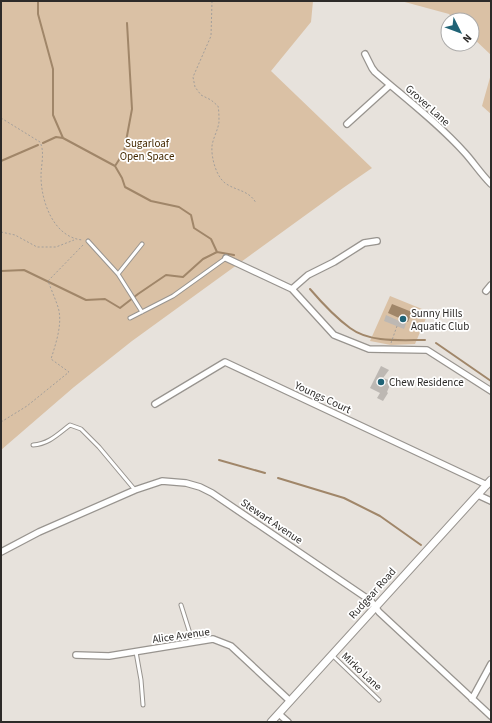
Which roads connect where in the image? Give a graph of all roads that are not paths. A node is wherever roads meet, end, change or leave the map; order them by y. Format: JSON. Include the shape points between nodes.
{"nodes":[{"id":1,"x":365,"y":54,"type":"dead end"},
{"id":2,"x":390,"y":85,"type":"junction"},
{"id":3,"x":348,"y":124,"type":"dead end"},
{"id":4,"x":491,"y":184,"type":"edge"},
{"id":5,"x":88,"y":241,"type":"road end"},
{"id":6,"x":377,"y":241,"type":"dead end"},
{"id":7,"x":142,"y":244,"type":"dead end"},
{"id":8,"x":226,"y":258,"type":"joint"},
{"id":9,"x":118,"y":274,"type":"junction"},
{"id":10,"x":491,"y":285,"type":"edge"},
{"id":11,"x":292,"y":289,"type":"junction"},
{"id":12,"x":486,"y":291,"type":"dead end"},
{"id":13,"x":142,"y":312,"type":"junction"},
{"id":14,"x":130,"y":318,"type":"dead end"},
{"id":15,"x":491,"y":391,"type":"edge"},
{"id":16,"x":155,"y":404,"type":"dead end"},
{"id":17,"x":33,"y":445,"type":"dead end"},
{"id":18,"x":489,"y":483,"type":"edge"},
{"id":19,"x":135,"y":490,"type":"junction"},
{"id":20,"x":478,"y":495,"type":"junction"},
{"id":21,"x":491,"y":501,"type":"edge"},
{"id":22,"x":1,"y":552,"type":"edge"},
{"id":23,"x":181,"y":605,"type":"dead end"},
{"id":24,"x":375,"y":606,"type":"junction"},
{"id":25,"x":193,"y":643,"type":"junction"},
{"id":26,"x":136,"y":652,"type":"junction"},
{"id":27,"x":76,"y":655,"type":"dead end"},
{"id":28,"x":332,"y":655,"type":"junction"},
{"id":29,"x":491,"y":664,"type":"edge"},
{"id":30,"x":472,"y":698,"type":"junction"},
{"id":31,"x":379,"y":700,"type":"dead end"},
{"id":32,"x":290,"y":701,"type":"junction"},
{"id":33,"x":143,"y":705,"type":"dead end"},
{"id":34,"x":279,"y":714,"type":"junction"},
{"id":35,"x":491,"y":716,"type":"edge"},
{"id":36,"x":271,"y":722,"type":"edge"},
{"id":37,"x":288,"y":722,"type":"edge"}],
"edges":[{"from":1,"to":2,"type":"street","via":[[372,68]]},
{"from":2,"to":3,"type":"street","name":"Grover Lane"},
{"from":2,"to":4,"type":"street","name":"Grover Lane","via":[[442,130]]},
{"from":5,"to":9,"type":"lane"},
{"from":6,"to":11,"type":"street","via":[[364,242],[308,276]]},
{"from":7,"to":9,"type":"lane"},
{"from":8,"to":11,"type":"street"},
{"from":8,"to":13,"type":"lane","via":[[173,296]]},
{"from":9,"to":13,"type":"lane"},
{"from":10,"to":12,"type":"street"},
{"from":11,"to":15,"type":"street","via":[[334,335],[369,349],[427,350]]},
{"from":13,"to":14,"type":"lane"},
{"from":16,"to":18,"type":"street","name":"Youngs Court","via":[[225,362]]},
{"from":17,"to":19,"type":"lane","via":[[49,442],[70,425],[81,429]]},
{"from":18,"to":20,"type":"street","name":"Rudgear Road"},
{"from":19,"to":22,"type":"street","name":"Stewart Avenue","via":[[39,532]]},
{"from":19,"to":24,"type":"street","name":"Stewart Avenue","via":[[162,481],[200,487],[364,596]]},
{"from":20,"to":21,"type":"street"},
{"from":20,"to":24,"type":"street","name":"Rudgear Road"},
{"from":23,"to":25,"type":"lane"},
{"from":24,"to":28,"type":"street","name":"Rudgear Road"},
{"from":24,"to":30,"type":"street","name":"Stewart Avenue"},
{"from":25,"to":26,"type":"street","name":"Alice Avenue"},
{"from":25,"to":32,"type":"street","name":"Alice Avenue","via":[[213,640],[231,646]]},
{"from":26,"to":27,"type":"street","name":"Alice Avenue","via":[[110,656]]},
{"from":26,"to":33,"type":"lane"},
{"from":28,"to":31,"type":"lane","name":"Mirko Lane"},
{"from":28,"to":32,"type":"street","name":"Rudgear Road"},
{"from":29,"to":30,"type":"street"},
{"from":30,"to":35,"type":"street","name":"Stewart Avenue"},
{"from":32,"to":34,"type":"street","name":"Rudgear Road"},
{"from":34,"to":36,"type":"street","name":"Rudgear Road"},
{"from":34,"to":37,"type":"street"}]}
